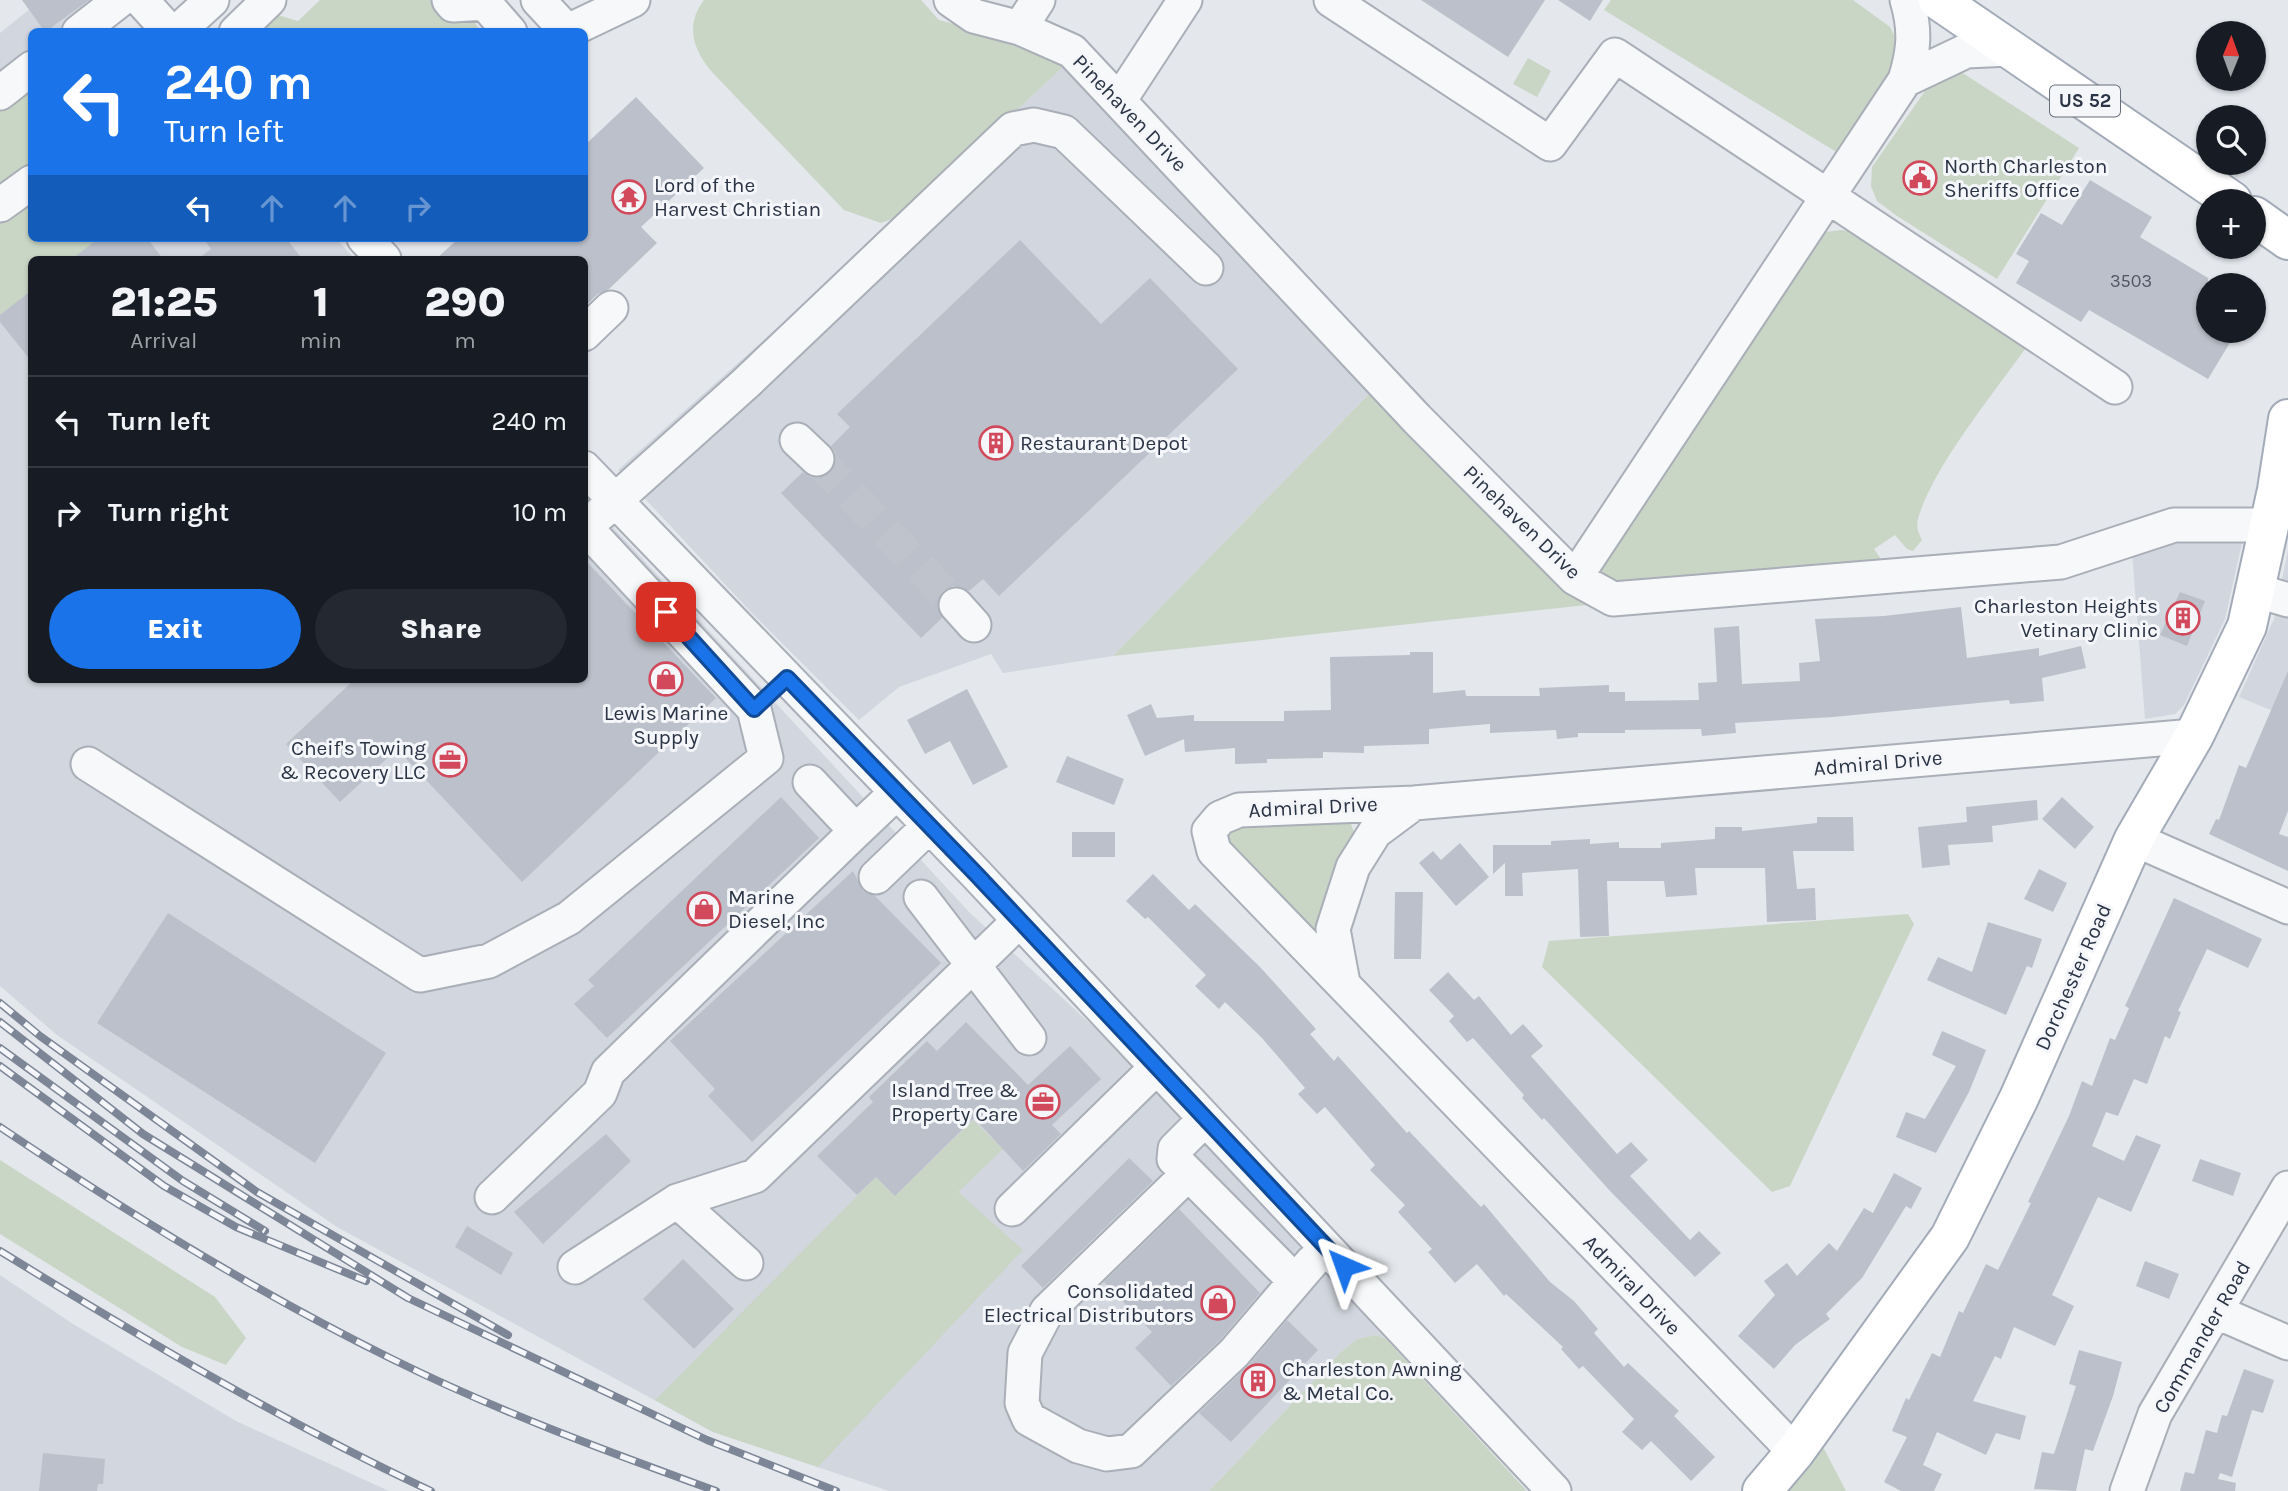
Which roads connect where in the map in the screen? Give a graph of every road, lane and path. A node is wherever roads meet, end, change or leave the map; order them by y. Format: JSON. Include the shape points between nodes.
{"nodes":[{"id":1,"x":120,"y":0,"type":"edge"},
{"id":2,"x":141,"y":0,"type":"edge"},
{"id":3,"x":212,"y":0,"type":"edge"},
{"id":4,"x":269,"y":0,"type":"edge"},
{"id":5,"x":449,"y":0,"type":"edge"},
{"id":6,"x":538,"y":0,"type":"edge"},
{"id":7,"x":633,"y":0,"type":"edge"},
{"id":8,"x":951,"y":0,"type":"edge"},
{"id":9,"x":1038,"y":0,"type":"edge"},
{"id":10,"x":1185,"y":0,"type":"edge"},
{"id":11,"x":1331,"y":0,"type":"edge"},
{"id":12,"x":1907,"y":0,"type":"edge"},
{"id":13,"x":1938,"y":0,"type":"edge"},
{"id":14,"x":483,"y":2,"type":"edge"},
{"id":15,"x":84,"y":28,"type":"edge"},
{"id":16,"x":166,"y":28,"type":"edge"},
{"id":17,"x":181,"y":28,"type":"edge"},
{"id":18,"x":235,"y":28,"type":"edge"},
{"id":19,"x":239,"y":28,"type":"edge"},
{"id":20,"x":506,"y":28,"type":"edge"},
{"id":21,"x":564,"y":28,"type":"edge"},
{"id":22,"x":573,"y":28,"type":"edge"},
{"id":23,"x":1020,"y":28,"type":"junction"},
{"id":24,"x":2010,"y":49,"type":"junction"},
{"id":25,"x":28,"y":71,"type":"edge"},
{"id":26,"x":1905,"y":80,"type":"junction"},
{"id":27,"x":0,"y":93,"type":"edge"},
{"id":28,"x":1119,"y":101,"type":"junction"},
{"id":29,"x":28,"y":185,"type":"edge"},
{"id":30,"x":2214,"y":189,"type":"edge"},
{"id":31,"x":1829,"y":198,"type":"junction"},
{"id":32,"x":0,"y":205,"type":"edge"},
{"id":33,"x":2266,"y":224,"type":"edge"},
{"id":34,"x":2288,"y":240,"type":"edge"},
{"id":35,"x":1206,"y":268,"type":"dead end"},
{"id":36,"x":611,"y":308,"type":"dead end"},
{"id":37,"x":588,"y":330,"type":"edge"},
{"id":38,"x":2115,"y":387,"type":"dead end"},
{"id":39,"x":2288,"y":419,"type":"edge"},
{"id":40,"x":588,"y":472,"type":"edge"},
{"id":41,"x":615,"y":501,"type":"junction"},
{"id":42,"x":588,"y":524,"type":"edge"},
{"id":43,"x":2269,"y":525,"type":"junction"},
{"id":44,"x":588,"y":530,"type":"edge"},
{"id":45,"x":1575,"y":578,"type":"junction"},
{"id":46,"x":2271,"y":595,"type":"edge"},
{"id":47,"x":787,"y":678,"type":"junction"},
{"id":48,"x":754,"y":709,"type":"junction"},
{"id":49,"x":2194,"y":736,"type":"junction"},
{"id":50,"x":88,"y":764,"type":"dead end"},
{"id":51,"x":810,"y":782,"type":"dead end"},
{"id":52,"x":897,"y":792,"type":"junction"},
{"id":53,"x":1414,"y":803,"type":"junction"},
{"id":54,"x":929,"y":826,"type":"junction"},
{"id":55,"x":856,"y":831,"type":"junction"},
{"id":56,"x":2134,"y":839,"type":"junction"},
{"id":57,"x":876,"y":877,"type":"dead end"},
{"id":58,"x":921,"y":897,"type":"dead end"},
{"id":59,"x":2288,"y":907,"type":"edge"},
{"id":60,"x":1019,"y":921,"type":"junction"},
{"id":61,"x":973,"y":966,"type":"junction"},
{"id":62,"x":1343,"y":983,"type":"junction"},
{"id":63,"x":1029,"y":1038,"type":"dead end"},
{"id":64,"x":1157,"y":1067,"type":"junction"},
{"id":65,"x":1205,"y":1119,"type":"junction"},
{"id":66,"x":1188,"y":1174,"type":"junction"},
{"id":67,"x":2288,"y":1188,"type":"edge"},
{"id":68,"x":492,"y":1197,"type":"dead end"},
{"id":69,"x":677,"y":1201,"type":"junction"},
{"id":70,"x":1012,"y":1209,"type":"dead end"},
{"id":71,"x":1326,"y":1247,"type":"junction"},
{"id":72,"x":746,"y":1263,"type":"dead end"},
{"id":73,"x":575,"y":1267,"type":"dead end"},
{"id":74,"x":1299,"y":1277,"type":"junction"},
{"id":75,"x":2217,"y":1312,"type":"junction"},
{"id":76,"x":2288,"y":1343,"type":"edge"},
{"id":77,"x":1795,"y":1452,"type":"junction"},
{"id":78,"x":1554,"y":1491,"type":"edge"},
{"id":79,"x":1762,"y":1491,"type":"edge"},
{"id":80,"x":2127,"y":1491,"type":"edge"}],
"edges":[{"from":1,"to":15,"type":"street"},
{"from":2,"to":16,"type":"street"},
{"from":3,"to":17,"type":"street"},
{"from":3,"to":18,"type":"street"},
{"from":4,"to":19,"type":"street"},
{"from":5,"to":14,"type":"street","via":[[453,5]]},
{"from":6,"to":21,"type":"street"},
{"from":7,"to":22,"type":"street"},
{"from":8,"to":23,"type":"street","name":"Pinehaven Drive","via":[[974,16]]},
{"from":9,"to":23,"type":"street"},
{"from":10,"to":28,"type":"street"},
{"from":11,"to":31,"type":"street","via":[[1550,144],[1615,55]]},
{"from":12,"to":26,"type":"street","via":[[1914,24],[1914,51]]},
{"from":13,"to":24,"type":"main road","number":"US 52"},
{"from":14,"to":20,"type":"street"},
{"from":23,"to":28,"type":"street","name":"Pinehaven Drive","via":[[1072,51]]},
{"from":24,"to":26,"type":"street","via":[[1966,51]]},
{"from":24,"to":30,"type":"main road","number":"US 52"},
{"from":25,"to":27,"type":"street"},
{"from":26,"to":31,"type":"street"},
{"from":28,"to":45,"type":"street","name":"Pinehaven Drive","via":[[1417,419]]},
{"from":29,"to":32,"type":"street"},
{"from":31,"to":38,"type":"street"},
{"from":31,"to":45,"type":"street"},
{"from":33,"to":34,"type":"main road"},
{"from":35,"to":41,"type":"street","via":[[1064,132],[1034,125],[1013,129]]},
{"from":36,"to":37,"type":"street"},
{"from":39,"to":43,"type":"main road","name":"Dorchester Road"},
{"from":40,"to":41,"type":"street"},
{"from":41,"to":42,"type":"street"},
{"from":41,"to":47,"type":"street"},
{"from":43,"to":45,"type":"street","name":"Pinehaven Drive","via":[[2174,525],[2061,562],[1614,599]]},
{"from":43,"to":46,"type":"main road","name":"Dorchester Road"},
{"from":44,"to":48,"type":"street"},
{"from":46,"to":49,"type":"main road","name":"Dorchester Road","via":[[2247,626]]},
{"from":47,"to":48,"type":"street"},
{"from":47,"to":52,"type":"street"},
{"from":48,"to":50,"type":"street","via":[[765,758],[569,918],[489,961],[420,975]]},
{"from":49,"to":53,"type":"street","name":"Admiral Drive"},
{"from":49,"to":56,"type":"main road","name":"Dorchester Road"},
{"from":51,"to":55,"type":"street"},
{"from":52,"to":54,"type":"street"},
{"from":52,"to":55,"type":"street"},
{"from":53,"to":62,"type":"street","via":[[1376,832],[1353,867],[1333,929]]},
{"from":53,"to":62,"type":"street","name":"Admiral Drive","via":[[1239,810],[1220,818],[1209,831],[1214,851]]},
{"from":54,"to":57,"type":"street"},
{"from":54,"to":60,"type":"street"},
{"from":55,"to":68,"type":"street","via":[[608,1072],[600,1093]]},
{"from":56,"to":59,"type":"street"},
{"from":56,"to":77,"type":"main road","name":"Dorchester Road","via":[[2019,1098],[1950,1237]]},
{"from":58,"to":61,"type":"street"},
{"from":60,"to":61,"type":"street"},
{"from":60,"to":64,"type":"street"},
{"from":61,"to":63,"type":"street"},
{"from":61,"to":69,"type":"street","via":[[755,1175]]},
{"from":62,"to":77,"type":"street","name":"Admiral Drive"},
{"from":64,"to":65,"type":"street"},
{"from":64,"to":70,"type":"street"},
{"from":65,"to":66,"type":"street","via":[[1175,1149],[1174,1160]]},
{"from":65,"to":71,"type":"street"},
{"from":66,"to":74,"type":"street","via":[[1287,1273]]},
{"from":66,"to":74,"type":"street","via":[[1047,1311],[1025,1353],[1022,1403],[1029,1419],[1078,1446],[1107,1454],[1131,1451],[1234,1353]]},
{"from":67,"to":75,"type":"street","name":"Commander Road"},
{"from":69,"to":72,"type":"street"},
{"from":69,"to":73,"type":"street"},
{"from":71,"to":74,"type":"street"},
{"from":71,"to":78,"type":"street"},
{"from":75,"to":76,"type":"street"},
{"from":75,"to":80,"type":"street","name":"Commander Road","via":[[2155,1415]]},
{"from":77,"to":79,"type":"main road","name":"Dorchester Road"}]}
